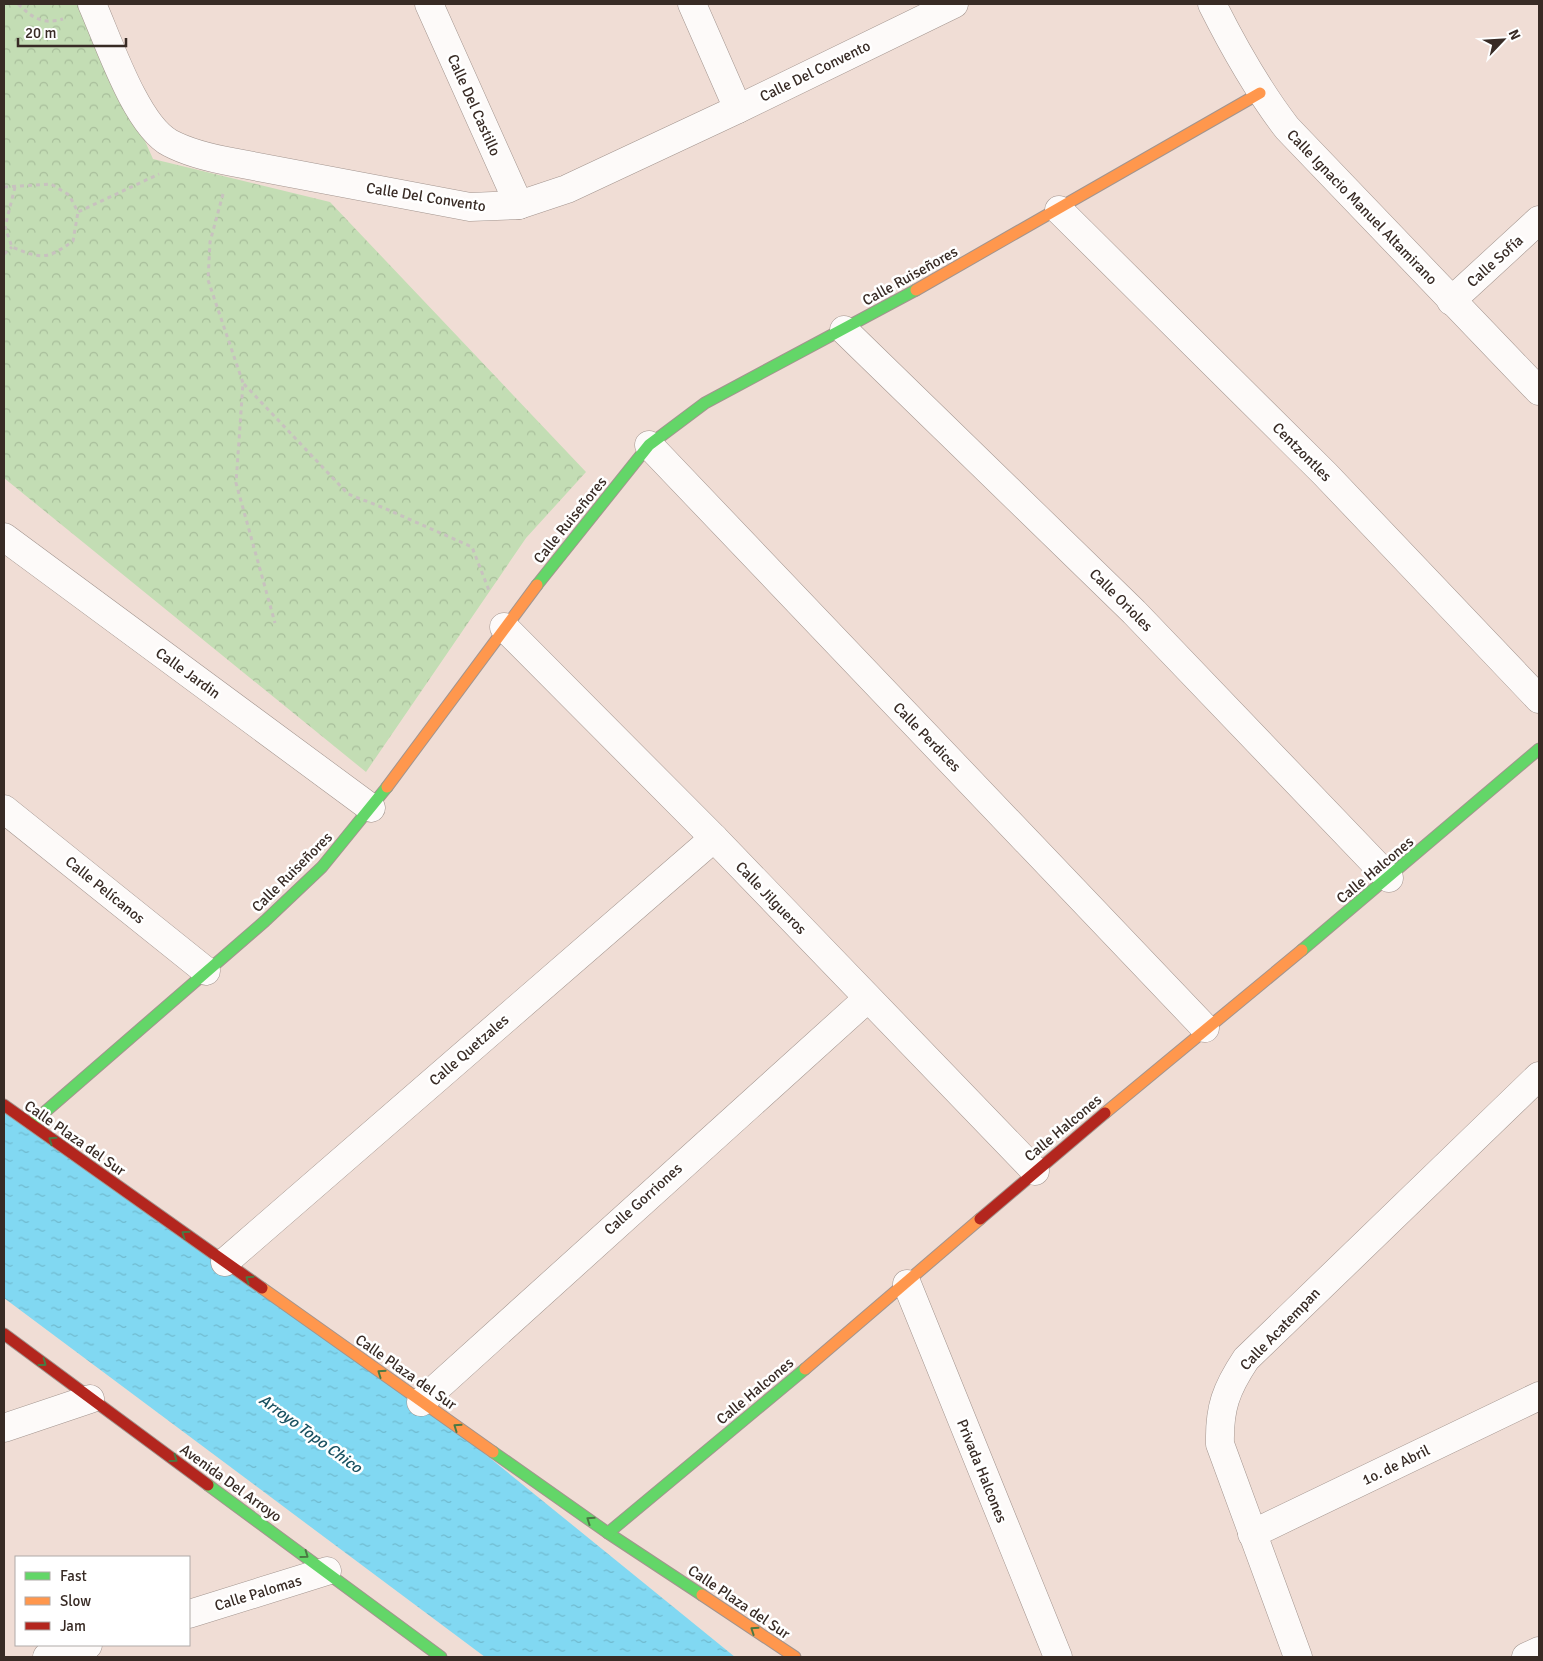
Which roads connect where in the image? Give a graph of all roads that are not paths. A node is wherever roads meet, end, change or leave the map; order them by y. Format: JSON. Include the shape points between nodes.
{"nodes":[{"id":1,"x":429,"y":4,"type":"edge"},
{"id":2,"x":692,"y":4,"type":"edge"},
{"id":3,"x":954,"y":4,"type":"edge"},
{"id":4,"x":1212,"y":4,"type":"edge"},
{"id":5,"x":93,"y":6,"type":"edge"},
{"id":6,"x":1260,"y":93,"type":"junction"},
{"id":7,"x":738,"y":109,"type":"junction"},
{"id":8,"x":519,"y":205,"type":"junction"},
{"id":9,"x":1059,"y":210,"type":"junction"},
{"id":10,"x":1539,"y":220,"type":"edge"},
{"id":11,"x":1451,"y":301,"type":"junction"},
{"id":12,"x":844,"y":330,"type":"junction"},
{"id":13,"x":1539,"y":391,"type":"edge"},
{"id":14,"x":648,"y":446,"type":"junction"},
{"id":15,"x":4,"y":537,"type":"edge"},
{"id":16,"x":504,"y":627,"type":"junction"},
{"id":17,"x":1539,"y":699,"type":"edge"},
{"id":18,"x":1539,"y":749,"type":"edge"},
{"id":19,"x":371,"y":808,"type":"junction"},
{"id":20,"x":4,"y":809,"type":"edge"},
{"id":21,"x":714,"y":838,"type":"junction"},
{"id":22,"x":1389,"y":878,"type":"junction"},
{"id":23,"x":206,"y":971,"type":"junction"},
{"id":24,"x":868,"y":998,"type":"junction"},
{"id":25,"x":1205,"y":1028,"type":"junction"},
{"id":26,"x":1539,"y":1076,"type":"edge"},
{"id":27,"x":4,"y":1105,"type":"edge"},
{"id":28,"x":31,"y":1124,"type":"junction"},
{"id":29,"x":1035,"y":1171,"type":"junction"},
{"id":30,"x":224,"y":1262,"type":"junction"},
{"id":31,"x":907,"y":1284,"type":"junction"},
{"id":32,"x":4,"y":1334,"type":"edge"},
{"id":33,"x":1539,"y":1396,"type":"edge"},
{"id":34,"x":90,"y":1399,"type":"junction"},
{"id":35,"x":421,"y":1402,"type":"junction"},
{"id":36,"x":4,"y":1428,"type":"edge"},
{"id":37,"x":608,"y":1533,"type":"junction"},
{"id":38,"x":1252,"y":1534,"type":"junction"},
{"id":39,"x":327,"y":1572,"type":"junction"},
{"id":40,"x":190,"y":1614,"type":"edge"},
{"id":41,"x":85,"y":1646,"type":"edge"},
{"id":42,"x":1539,"y":1651,"type":"edge"},
{"id":43,"x":47,"y":1657,"type":"edge"},
{"id":44,"x":441,"y":1657,"type":"edge"},
{"id":45,"x":795,"y":1657,"type":"edge"},
{"id":46,"x":1058,"y":1657,"type":"edge"},
{"id":47,"x":1298,"y":1657,"type":"edge"},
{"id":48,"x":1526,"y":1657,"type":"edge"}],
"edges":[{"from":1,"to":8,"type":"street","name":"Calle Del Castillo"},
{"from":2,"to":7,"type":"street"},
{"from":3,"to":7,"type":"street","name":"Calle Del Convento"},
{"from":4,"to":6,"type":"street","name":"Calle Ignacio Manuel Altamirano"},
{"from":5,"to":8,"type":"street","name":"Calle Del Convento","via":[[150,127],[168,142],[200,156],[470,207]]},
{"from":6,"to":9,"type":"street","name":"Calle Ruiseñores"},
{"from":6,"to":11,"type":"street","name":"Calle Ignacio Manuel Altamirano","via":[[1287,128]]},
{"from":7,"to":8,"type":"street","name":"Calle Del Convento","via":[[566,189]]},
{"from":9,"to":12,"type":"street","name":"Calle Ruiseñores"},
{"from":9,"to":17,"type":"street","name":"Centzontles","via":[[1324,474]]},
{"from":10,"to":11,"type":"street","name":"Calle Sofía"},
{"from":11,"to":13,"type":"street","name":"Calle Ignacio Manuel Altamirano"},
{"from":12,"to":14,"type":"street","name":"Calle Ruiseñores","via":[[705,403]]},
{"from":12,"to":22,"type":"street","name":"Calle Orioles","via":[[1134,612]]},
{"from":14,"to":16,"type":"street","name":"Calle Ruiseñores"},
{"from":14,"to":25,"type":"street","name":"Calle Perdices"},
{"from":15,"to":19,"type":"street","name":"Calle Jardin"},
{"from":16,"to":19,"type":"street","name":"Calle Ruiseñores"},
{"from":16,"to":21,"type":"street","name":"Calle Jilgueros"},
{"from":18,"to":22,"type":"street","name":"Calle Halcones"},
{"from":19,"to":23,"type":"street","name":"Calle Ruiseñores","via":[[322,868]]},
{"from":20,"to":23,"type":"street","name":"Calle Pelícanos"},
{"from":21,"to":24,"type":"street","name":"Calle Jilgueros"},
{"from":21,"to":30,"type":"street","name":"Calle Quetzales"},
{"from":22,"to":25,"type":"street","name":"Calle Halcones"},
{"from":23,"to":28,"type":"street","name":"Calle Ruiseñores"},
{"from":24,"to":29,"type":"street","name":"Calle Jilgueros"},
{"from":24,"to":35,"type":"street","name":"Calle Gorriones"},
{"from":25,"to":29,"type":"street","name":"Calle Halcones"},
{"from":26,"to":38,"type":"street","name":"Calle Acatempan","via":[[1246,1359],[1232,1380],[1220,1420],[1220,1444]]},
{"from":27,"to":28,"type":"street","name":"Calle Plaza del Sur"},
{"from":30,"to":28,"type":"street","name":"Calle Plaza del Sur","one_way":true},
{"from":29,"to":31,"type":"street","name":"Calle Halcones"},
{"from":35,"to":30,"type":"street","name":"Calle Plaza del Sur","one_way":true},
{"from":31,"to":37,"type":"street","name":"Calle Halcones"},
{"from":31,"to":46,"type":"street","name":"Privada Halcones"},
{"from":32,"to":34,"type":"street","name":"Avenida Del Arroyo","one_way":true},
{"from":33,"to":38,"type":"street","name":"1o. de Abril"},
{"from":34,"to":36,"type":"street"},
{"from":34,"to":39,"type":"street","name":"Avenida Del Arroyo","one_way":true},
{"from":37,"to":35,"type":"street","name":"Calle Plaza del Sur","one_way":true},
{"from":45,"to":37,"type":"street","name":"Calle Plaza del Sur","one_way":true},
{"from":38,"to":47,"type":"street","name":"Calle Acatempan"},
{"from":39,"to":40,"type":"street","name":"Calle Palomas"},
{"from":39,"to":44,"type":"street","name":"Avenida Del Arroyo"},
{"from":41,"to":43,"type":"street"},
{"from":42,"to":48,"type":"street"}]}
